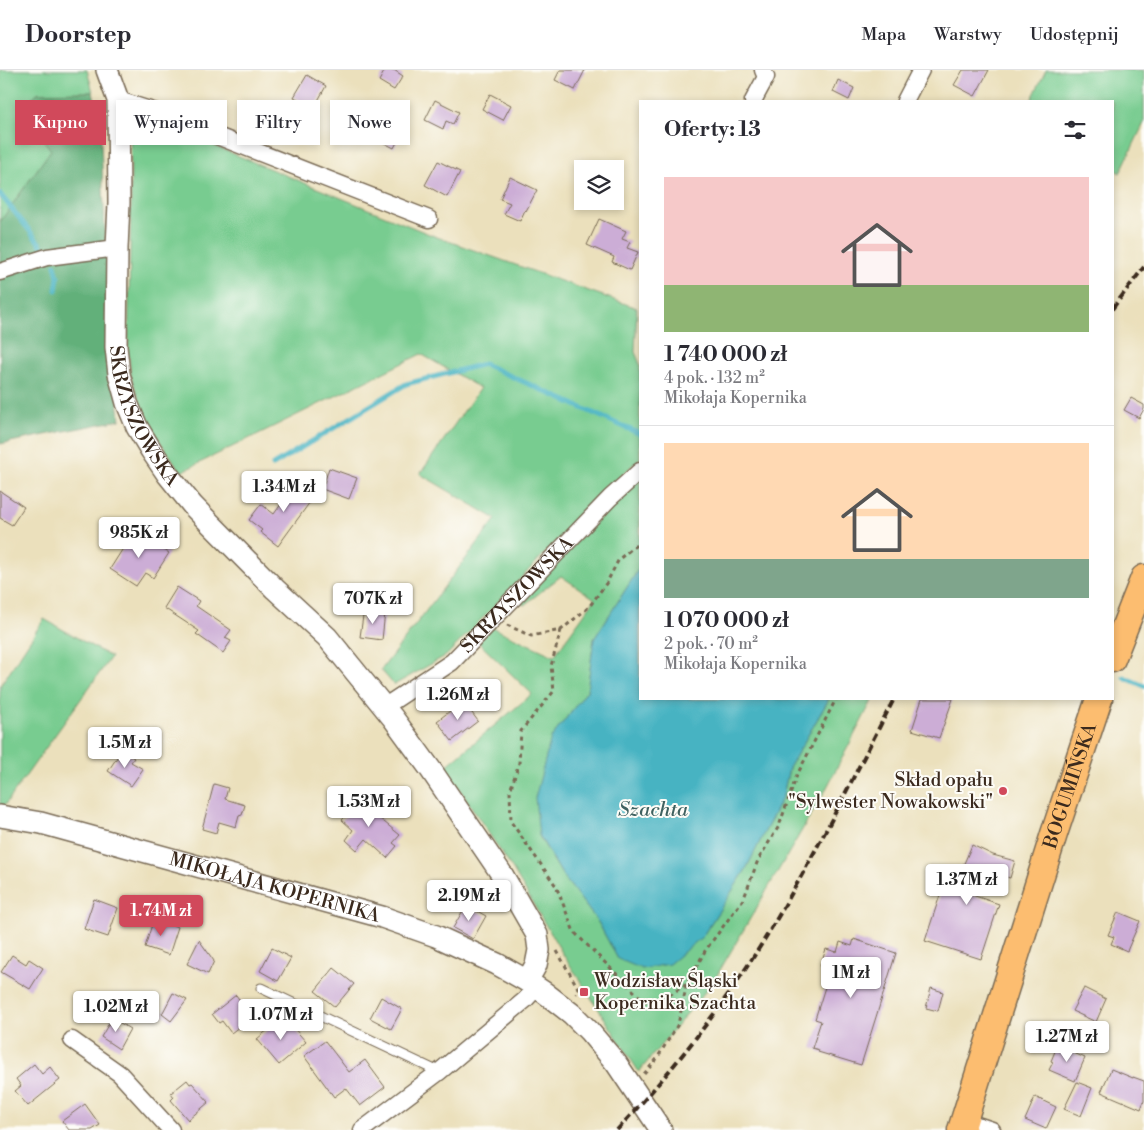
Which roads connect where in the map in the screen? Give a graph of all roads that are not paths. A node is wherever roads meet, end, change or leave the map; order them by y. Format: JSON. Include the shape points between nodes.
{"nodes":[{"id":1,"x":763,"y":70,"type":"edge"},
{"id":2,"x":921,"y":70,"type":"edge"},
{"id":3,"x":110,"y":71,"type":"edge"},
{"id":4,"x":909,"y":95,"type":"edge"},
{"id":5,"x":118,"y":100,"type":"edge"},
{"id":6,"x":754,"y":100,"type":"edge"},
{"id":7,"x":227,"y":140,"type":"edge"},
{"id":8,"x":118,"y":145,"type":"edge"},
{"id":9,"x":429,"y":220,"type":"dead end"},
{"id":10,"x":116,"y":248,"type":"junction"},
{"id":11,"x":0,"y":272,"type":"edge"},
{"id":12,"x":639,"y":472,"type":"edge"},
{"id":13,"x":1144,"y":578,"type":"edge"},
{"id":14,"x":1114,"y":654,"type":"edge"},
{"id":15,"x":1099,"y":700,"type":"edge"},
{"id":16,"x":384,"y":707,"type":"junction"},
{"id":17,"x":0,"y":816,"type":"edge"},
{"id":18,"x":532,"y":984,"type":"junction"},
{"id":19,"x":260,"y":988,"type":"dead end"},
{"id":20,"x":72,"y":1040,"type":"dead end"},
{"id":21,"x":439,"y":1072,"type":"junction"},
{"id":22,"x":963,"y":1125,"type":"edge"},
{"id":23,"x":171,"y":1130,"type":"edge"},
{"id":24,"x":362,"y":1130,"type":"edge"},
{"id":25,"x":661,"y":1130,"type":"edge"},
{"id":26,"x":992,"y":1130,"type":"edge"}],
"edges":[{"from":1,"to":6,"type":"street","via":[[766,77]]},
{"from":2,"to":4,"type":"street"},
{"from":3,"to":5,"type":"street","name":"SKRZYSZOWSKA"},
{"from":7,"to":9,"type":"street"},
{"from":8,"to":10,"type":"street","name":"SKRZYSZOWSKA"},
{"from":10,"to":11,"type":"street","via":[[47,257]]},
{"from":10,"to":16,"type":"street","name":"SKRZYSZOWSKA","via":[[119,374],[137,427],[193,506],[274,589],[327,637]]},
{"from":12,"to":16,"type":"street","name":"SKRZYSZOWSKA","via":[[452,662]]},
{"from":13,"to":14,"type":"main road"},
{"from":15,"to":22,"type":"main road","name":"BOGUMIŃSKA"},
{"from":16,"to":18,"type":"street","name":"SKRZYSZOWSKA","via":[[498,869],[537,935],[539,950]]},
{"from":17,"to":18,"type":"street","name":"MIKOŁAJA KOPERNIKA","via":[[41,823],[382,917],[436,936]]},
{"from":18,"to":21,"type":"street","via":[[525,1000]]},
{"from":18,"to":25,"type":"street","name":"MIKOŁAJA KOPERNIKA","via":[[572,1014],[598,1041]]},
{"from":19,"to":21,"type":"lane"},
{"from":20,"to":23,"type":"street","via":[[120,1074]]},
{"from":21,"to":24,"type":"street"},
{"from":22,"to":26,"type":"street"}]}
